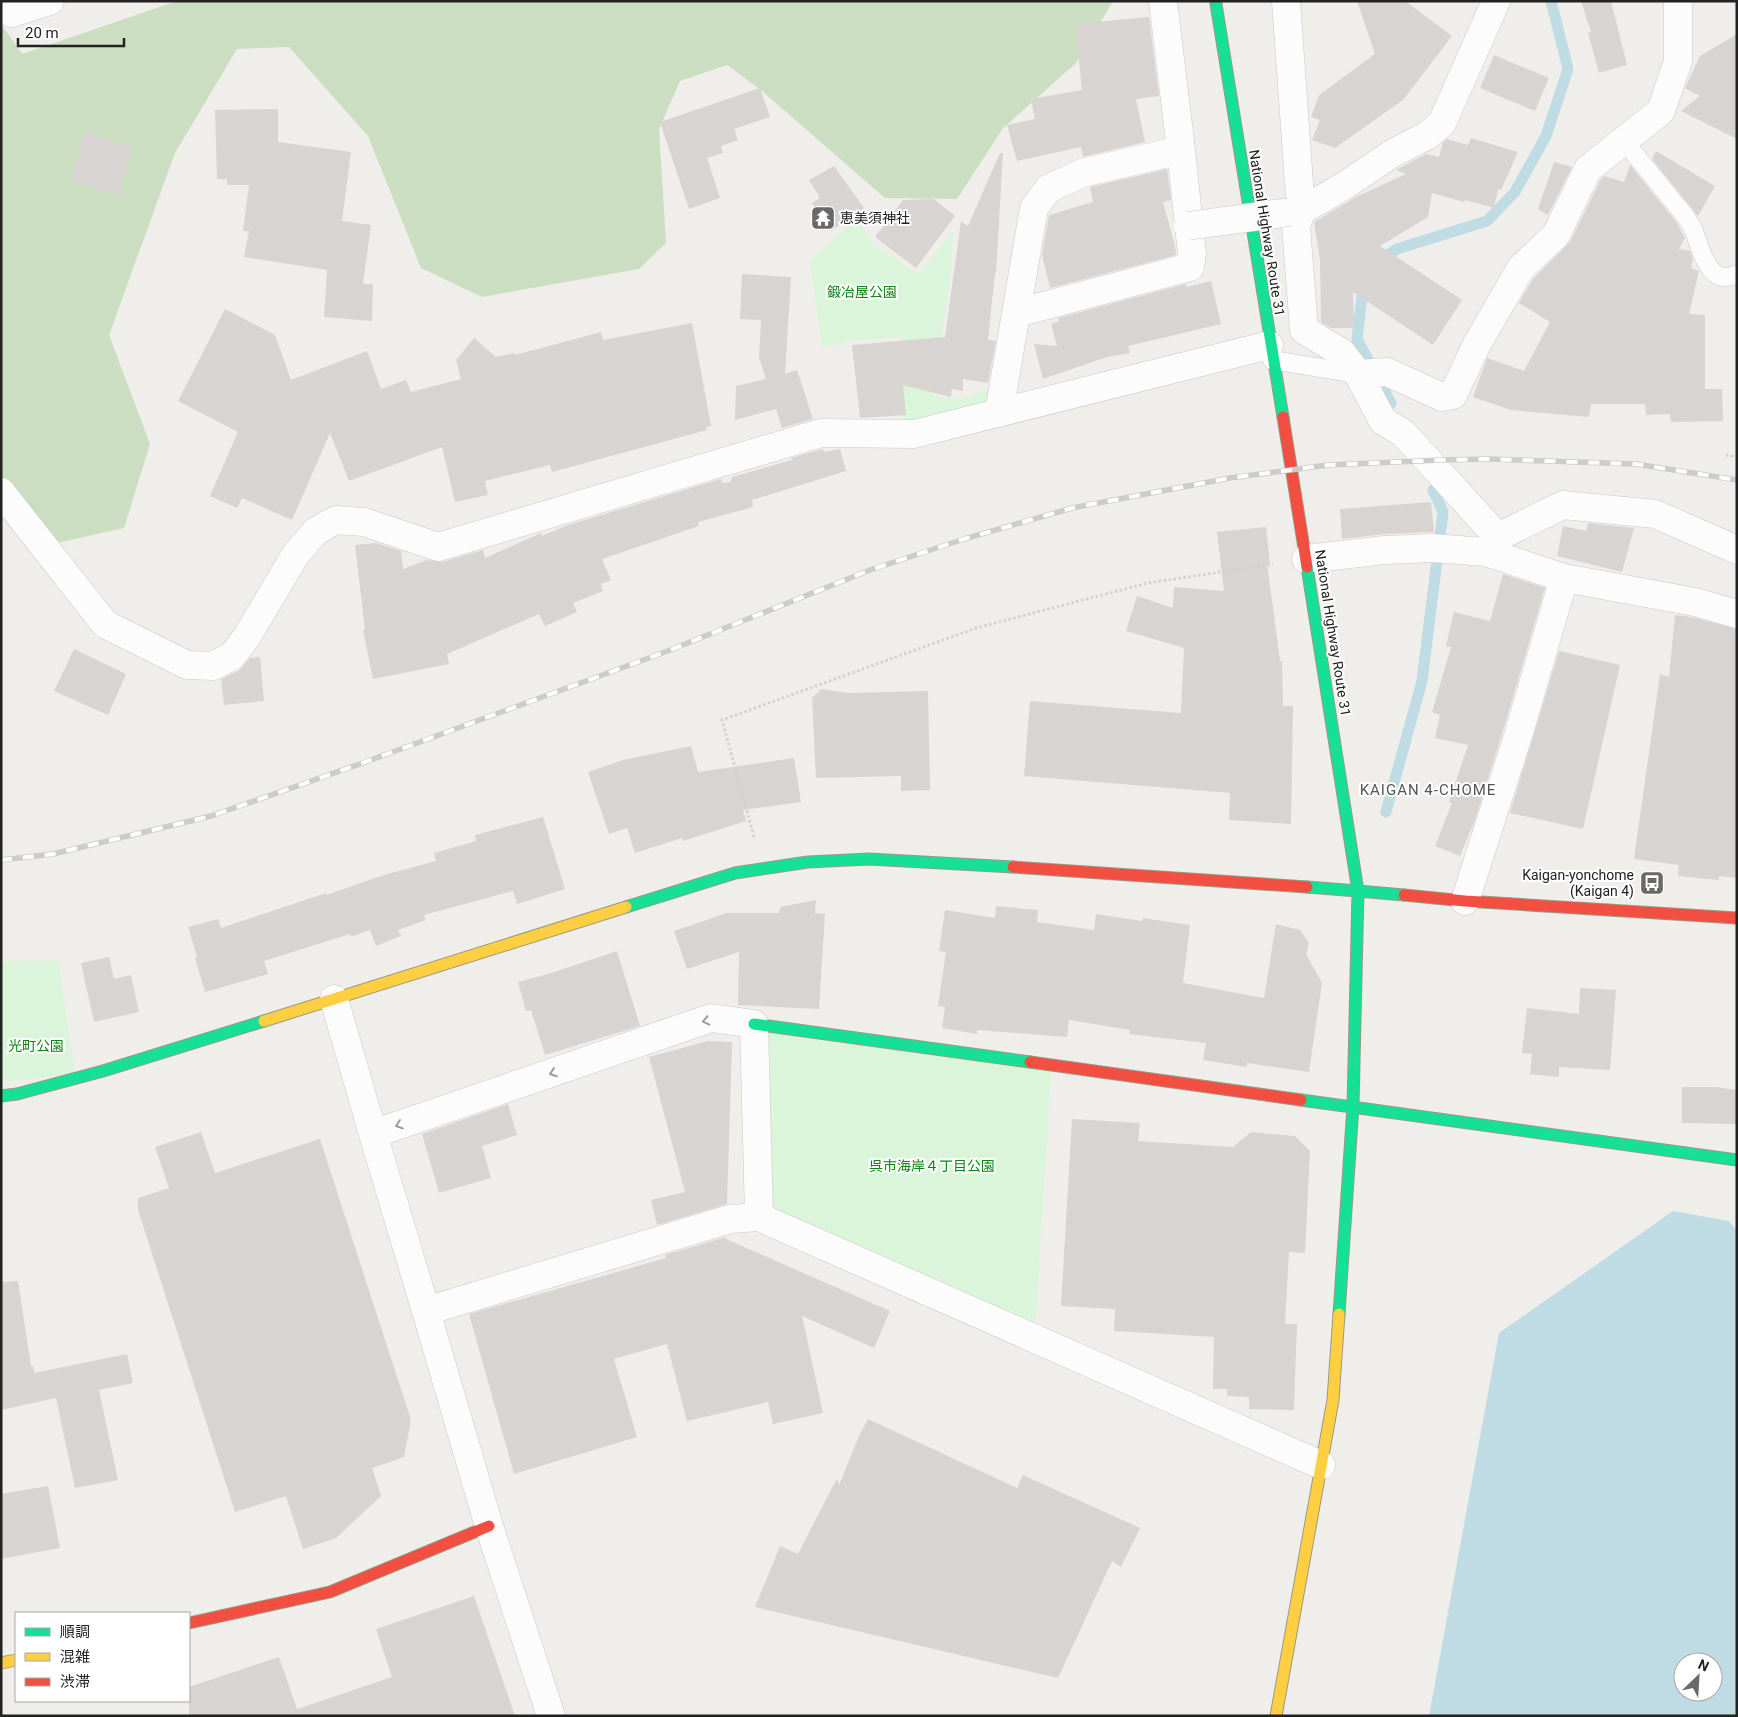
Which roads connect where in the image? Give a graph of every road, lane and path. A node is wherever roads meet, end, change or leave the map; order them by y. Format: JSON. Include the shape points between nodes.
{"nodes":[{"id":1,"x":50,"y":1,"type":"edge"},
{"id":2,"x":1164,"y":1,"type":"edge"},
{"id":3,"x":1286,"y":1,"type":"edge"},
{"id":4,"x":1496,"y":1,"type":"edge"},
{"id":5,"x":1,"y":2,"type":"edge"},
{"id":6,"x":1684,"y":2,"type":"edge"},
{"id":7,"x":1216,"y":4,"type":"dead end"},
{"id":8,"x":1624,"y":141,"type":"junction"},
{"id":9,"x":1181,"y":150,"type":"junction"},
{"id":10,"x":1296,"y":212,"type":"junction"},
{"id":11,"x":1188,"y":226,"type":"junction"},
{"id":12,"x":1737,"y":274,"type":"edge"},
{"id":13,"x":1017,"y":313,"type":"junction"},
{"id":14,"x":1271,"y":352,"type":"junction"},
{"id":15,"x":1370,"y":373,"type":"junction"},
{"id":16,"x":1000,"y":412,"type":"junction"},
{"id":17,"x":1726,"y":455,"type":"dead end"},
{"id":18,"x":1737,"y":457,"type":"edge"},
{"id":19,"x":1,"y":492,"type":"edge"},
{"id":20,"x":1492,"y":544,"type":"junction"},
{"id":21,"x":1737,"y":550,"type":"edge"},
{"id":22,"x":1306,"y":559,"type":"junction"},
{"id":23,"x":1564,"y":578,"type":"junction"},
{"id":24,"x":1737,"y":614,"type":"edge"},
{"id":25,"x":755,"y":840,"type":"dead end"},
{"id":26,"x":1358,"y":891,"type":"junction"},
{"id":27,"x":1465,"y":901,"type":"junction"},
{"id":28,"x":1737,"y":918,"type":"edge"},
{"id":29,"x":334,"y":999,"type":"junction"},
{"id":30,"x":754,"y":1024,"type":"junction"},
{"id":31,"x":1,"y":1096,"type":"edge"},
{"id":32,"x":1353,"y":1106,"type":"junction"},
{"id":33,"x":373,"y":1134,"type":"junction"},
{"id":34,"x":1737,"y":1160,"type":"edge"},
{"id":35,"x":759,"y":1218,"type":"junction"},
{"id":36,"x":426,"y":1311,"type":"junction"},
{"id":37,"x":1321,"y":1465,"type":"junction"},
{"id":38,"x":489,"y":1526,"type":"junction"},
{"id":39,"x":190,"y":1622,"type":"edge"},
{"id":40,"x":15,"y":1660,"type":"edge"},
{"id":41,"x":1,"y":1663,"type":"edge"},
{"id":42,"x":551,"y":1716,"type":"edge"},
{"id":43,"x":1276,"y":1716,"type":"edge"}],
"edges":[{"from":1,"to":5,"type":"street","via":[[12,13]]},
{"from":2,"to":9,"type":"street"},
{"from":3,"to":10,"type":"street"},
{"from":4,"to":10,"type":"street","via":[[1442,123],[1428,135]]},
{"from":6,"to":8,"type":"street","via":[[1678,61],[1661,111]]},
{"from":7,"to":14,"type":"main road","name":"National Highway Route 31"},
{"from":8,"to":12,"type":"lane","via":[[1686,217],[1706,262],[1715,274],[1730,277]]},
{"from":8,"to":15,"type":"street","via":[[1588,169],[1556,235],[1521,268],[1476,346],[1453,395],[1442,397]]},
{"from":9,"to":11,"type":"street"},
{"from":9,"to":13,"type":"street","via":[[1082,174],[1048,189],[1034,208]]},
{"from":10,"to":11,"type":"street","bridge":true},
{"from":10,"to":15,"type":"street","via":[[1304,330]]},
{"from":11,"to":13,"type":"street","via":[[1192,254],[1190,267]]},
{"from":13,"to":16,"type":"street"},
{"from":14,"to":15,"type":"lane"},
{"from":14,"to":16,"type":"street"},
{"from":14,"to":22,"type":"main road","name":"National Highway Route 31"},
{"from":15,"to":20,"type":"street","via":[[1383,421],[1403,433]]},
{"from":16,"to":19,"type":"street","via":[[914,434],[821,433],[438,547],[364,522],[336,520],[316,530],[296,554],[246,638],[232,656],[213,666],[187,665],[105,624]]},
{"from":17,"to":18,"type":"path"},
{"from":20,"to":21,"type":"street","via":[[1563,505],[1655,514]]},
{"from":20,"to":22,"type":"street","via":[[1385,550]]},
{"from":20,"to":23,"type":"street"},
{"from":22,"to":25,"type":"path","via":[[1148,583],[976,628],[722,720]]},
{"from":22,"to":26,"type":"main road","name":"National Highway Route 31"},
{"from":23,"to":24,"type":"street","via":[[1695,602]]},
{"from":23,"to":27,"type":"street"},
{"from":26,"to":27,"type":"main road"},
{"from":26,"to":29,"type":"main road","via":[[878,860],[808,862],[735,873]]},
{"from":26,"to":32,"type":"main road","name":"National Highway Route 31"},
{"from":27,"to":28,"type":"main road"},
{"from":29,"to":31,"type":"main road","via":[[103,1072]]},
{"from":29,"to":33,"type":"street"},
{"from":30,"to":32,"type":"main road"},
{"from":30,"to":33,"type":"street","one_way":true,"via":[[711,1018]]},
{"from":30,"to":35,"type":"street"},
{"from":32,"to":34,"type":"main road"},
{"from":32,"to":37,"type":"main road","name":"National Highway Route 31","via":[[1333,1400]]},
{"from":33,"to":36,"type":"street"},
{"from":35,"to":36,"type":"street","via":[[730,1219]]},
{"from":35,"to":37,"type":"street"},
{"from":36,"to":38,"type":"street"},
{"from":37,"to":43,"type":"main road","name":"National Highway Route 31"},
{"from":38,"to":39,"type":"main road","via":[[330,1592]]},
{"from":38,"to":42,"type":"street"},
{"from":40,"to":41,"type":"main road"}]}
